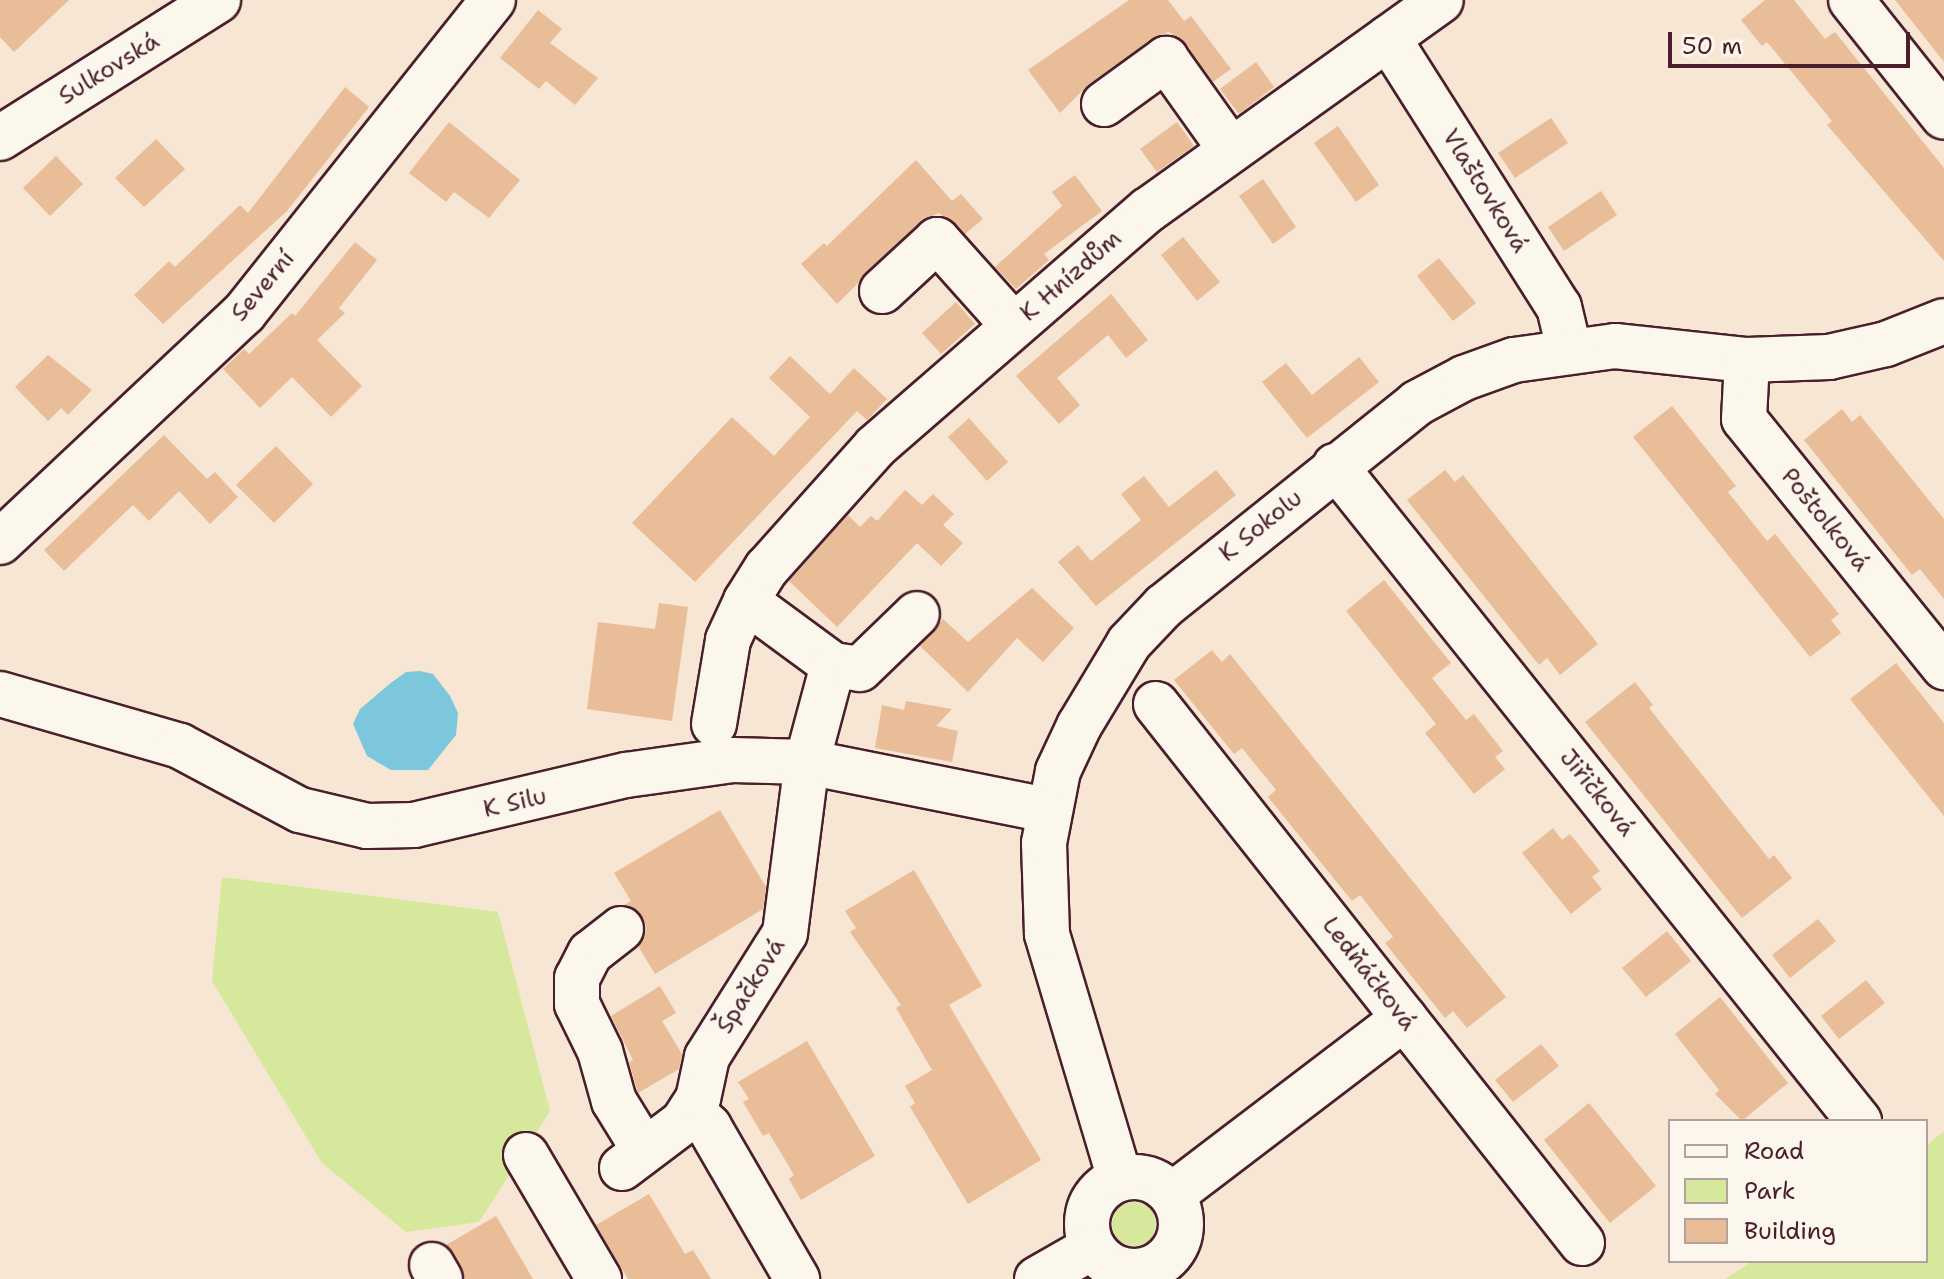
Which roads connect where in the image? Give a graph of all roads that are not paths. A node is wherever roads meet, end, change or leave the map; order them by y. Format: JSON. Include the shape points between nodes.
{"nodes":[{"id":1,"x":218,"y":0,"type":"edge"},
{"id":2,"x":493,"y":0,"type":"edge"},
{"id":3,"x":1441,"y":0,"type":"edge"},
{"id":4,"x":1851,"y":0,"type":"edge"},
{"id":5,"x":1388,"y":38,"type":"junction"},
{"id":6,"x":1104,"y":104,"type":"dead end"},
{"id":7,"x":1944,"y":117,"type":"edge"},
{"id":8,"x":0,"y":138,"type":"edge"},
{"id":9,"x":1231,"y":150,"type":"junction"},
{"id":10,"x":882,"y":291,"type":"dead end"},
{"id":11,"x":1944,"y":321,"type":"edge"},
{"id":12,"x":1014,"y":326,"type":"junction"},
{"id":13,"x":1569,"y":349,"type":"junction"},
{"id":14,"x":1747,"y":360,"type":"junction"},
{"id":15,"x":1335,"y":466,"type":"junction"},
{"id":16,"x":0,"y":542,"type":"edge"},
{"id":17,"x":746,"y":601,"type":"junction"},
{"id":18,"x":917,"y":614,"type":"dead end"},
{"id":19,"x":833,"y":665,"type":"junction"},
{"id":20,"x":1944,"y":667,"type":"edge"},
{"id":21,"x":0,"y":694,"type":"edge"},
{"id":22,"x":1156,"y":704,"type":"dead end"},
{"id":23,"x":714,"y":724,"type":"dead end"},
{"id":24,"x":807,"y":762,"type":"junction"},
{"id":25,"x":1048,"y":810,"type":"junction"},
{"id":26,"x":621,"y":929,"type":"dead end"},
{"id":27,"x":1404,"y":1018,"type":"junction"},
{"id":28,"x":691,"y":1110,"type":"junction"},
{"id":29,"x":1857,"y":1119,"type":"edge"},
{"id":30,"x":526,"y":1155,"type":"dead end"},
{"id":31,"x":1120,"y":1179,"type":"junction"},
{"id":32,"x":1172,"y":1195,"type":"junction"},
{"id":33,"x":1582,"y":1243,"type":"dead end"},
{"id":34,"x":1093,"y":1247,"type":"junction"},
{"id":35,"x":599,"y":1279,"type":"edge"},
{"id":36,"x":797,"y":1279,"type":"edge"},
{"id":37,"x":1037,"y":1279,"type":"edge"}],
"edges":[{"from":1,"to":8,"type":"street","name":"Sulkovská"},
{"from":2,"to":16,"type":"street","name":"Severní","via":[[244,313]]},
{"from":3,"to":5,"type":"street","name":"K Hnízdům"},
{"from":4,"to":7,"type":"street"},
{"from":5,"to":9,"type":"street","name":"K Hnízdům"},
{"from":5,"to":13,"type":"street","name":"Vlaštovková","via":[[1559,307]]},
{"from":6,"to":9,"type":"street","via":[[1166,59]]},
{"from":9,"to":12,"type":"street","name":"K Hnízdům","via":[[1148,210]]},
{"from":10,"to":12,"type":"street","via":[[937,240]]},
{"from":11,"to":14,"type":"street","name":"K Sokolu","via":[[1860,351]]},
{"from":12,"to":17,"type":"street","name":"K Hnízdům","via":[[875,447],[767,568]]},
{"from":13,"to":14,"type":"street","name":"K Sokolu","via":[[1615,346]]},
{"from":13,"to":15,"type":"street","name":"K Sokolu","via":[[1464,378],[1417,403]]},
{"from":14,"to":20,"type":"street","name":"Poštolková","via":[[1744,419]]},
{"from":15,"to":25,"type":"street","name":"K Sokolu","via":[[1164,606],[1129,643],[1079,726]]},
{"from":15,"to":29,"type":"street","name":"Jiřičková"},
{"from":17,"to":19,"type":"street"},
{"from":17,"to":23,"type":"street","name":"K Hnízdům","via":[[728,640]]},
{"from":18,"to":19,"type":"street","via":[[860,669]]},
{"from":19,"to":24,"type":"street"},
{"from":21,"to":24,"type":"street","name":"K Silu","via":[[180,746],[300,810],[367,826],[443,819],[657,771],[733,760]]},
{"from":22,"to":27,"type":"street","name":"Ledňáčková"},
{"from":24,"to":25,"type":"street","name":"K Silu"},
{"from":24,"to":28,"type":"street","name":"Špačková","via":[[785,933],[707,1057]]},
{"from":25,"to":31,"type":"street","name":"K Sokolu","via":[[1042,891],[1047,934]]},
{"from":26,"to":28,"type":"street","name":"Špačková","via":[[590,953],[577,978],[577,1004],[600,1051],[633,1159],[683,1122]]},
{"from":27,"to":32,"type":"street"},
{"from":27,"to":33,"type":"street","name":"Ledňáčková"},
{"from":28,"to":36,"type":"street","via":[[709,1127]]},
{"from":30,"to":35,"type":"street"},
{"from":31,"to":32,"type":"street","via":[[1154,1180]]},
{"from":31,"to":34,"type":"street","via":[[1100,1191],[1088,1212]]},
{"from":32,"to":34,"type":"street","via":[[1181,1215],[1180,1236],[1159,1264],[1123,1270]]},
{"from":34,"to":37,"type":"street"}]}
